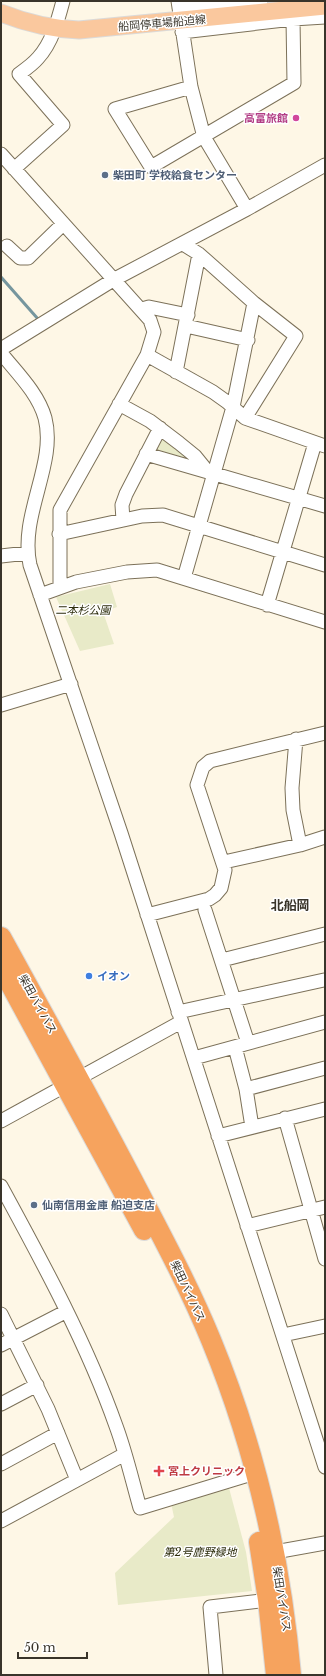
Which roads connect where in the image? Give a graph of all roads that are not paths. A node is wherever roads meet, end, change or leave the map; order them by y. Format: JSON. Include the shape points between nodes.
{"nodes":[{"id":1,"x":63,"y":1,"type":"edge"},
{"id":2,"x":261,"y":1,"type":"edge"},
{"id":3,"x":325,"y":6,"type":"edge"},
{"id":4,"x":1,"y":14,"type":"edge"},
{"id":5,"x":180,"y":16,"type":"edge"},
{"id":6,"x":325,"y":17,"type":"edge"},
{"id":7,"x":293,"y":19,"type":"junction"},
{"id":8,"x":55,"y":28,"type":"junction"},
{"id":9,"x":191,"y":87,"type":"junction"},
{"id":10,"x":204,"y":137,"type":"junction"},
{"id":11,"x":1,"y":154,"type":"edge"},
{"id":12,"x":325,"y":165,"type":"edge"},
{"id":13,"x":14,"y":169,"type":"junction"},
{"id":14,"x":247,"y":210,"type":"junction"},
{"id":15,"x":63,"y":224,"type":"junction"},
{"id":16,"x":182,"y":244,"type":"junction"},
{"id":17,"x":7,"y":246,"type":"dead end"},
{"id":18,"x":199,"y":254,"type":"junction"},
{"id":19,"x":113,"y":280,"type":"junction"},
{"id":20,"x":254,"y":303,"type":"junction"},
{"id":21,"x":142,"y":309,"type":"junction"},
{"id":22,"x":187,"y":320,"type":"junction"},
{"id":23,"x":248,"y":340,"type":"junction"},
{"id":24,"x":1,"y":349,"type":"edge"},
{"id":25,"x":1,"y":353,"type":"edge"},
{"id":26,"x":146,"y":356,"type":"junction"},
{"id":27,"x":176,"y":372,"type":"junction"},
{"id":28,"x":119,"y":404,"type":"junction"},
{"id":29,"x":233,"y":407,"type":"junction"},
{"id":30,"x":245,"y":418,"type":"junction"},
{"id":31,"x":160,"y":428,"type":"junction"},
{"id":32,"x":320,"y":445,"type":"edge"},
{"id":33,"x":146,"y":454,"type":"junction"},
{"id":34,"x":211,"y":473,"type":"junction"},
{"id":35,"x":298,"y":498,"type":"junction"},
{"id":36,"x":325,"y":506,"type":"edge"},
{"id":37,"x":123,"y":520,"type":"junction"},
{"id":38,"x":198,"y":525,"type":"junction"},
{"id":39,"x":59,"y":534,"type":"junction"},
{"id":40,"x":283,"y":552,"type":"junction"},
{"id":41,"x":27,"y":553,"type":"junction"},
{"id":42,"x":1,"y":556,"type":"edge"},
{"id":43,"x":325,"y":565,"type":"edge"},
{"id":44,"x":184,"y":578,"type":"junction"},
{"id":45,"x":60,"y":587,"type":"junction"},
{"id":46,"x":40,"y":595,"type":"junction"},
{"id":47,"x":268,"y":605,"type":"junction"},
{"id":48,"x":325,"y":622,"type":"edge"},
{"id":49,"x":71,"y":684,"type":"junction"},
{"id":50,"x":1,"y":706,"type":"edge"},
{"id":51,"x":325,"y":733,"type":"edge"},
{"id":52,"x":296,"y":739,"type":"junction"},
{"id":53,"x":325,"y":837,"type":"edge"},
{"id":54,"x":300,"y":845,"type":"junction"},
{"id":55,"x":224,"y":862,"type":"junction"},
{"id":56,"x":205,"y":910,"type":"dead end"},
{"id":57,"x":147,"y":915,"type":"junction"},
{"id":58,"x":325,"y":934,"type":"edge"},
{"id":59,"x":1,"y":937,"type":"edge"},
{"id":60,"x":222,"y":960,"type":"junction"},
{"id":61,"x":1,"y":967,"type":"edge"},
{"id":62,"x":324,"y":980,"type":"dead end"},
{"id":63,"x":234,"y":999,"type":"junction"},
{"id":64,"x":179,"y":1017,"type":"junction"},
{"id":65,"x":325,"y":1022,"type":"edge"},
{"id":66,"x":248,"y":1044,"type":"junction"},
{"id":67,"x":235,"y":1047,"type":"junction"},
{"id":68,"x":194,"y":1058,"type":"junction"},
{"id":69,"x":325,"y":1068,"type":"edge"},
{"id":70,"x":72,"y":1082,"type":"junction"},
{"id":71,"x":246,"y":1089,"type":"junction"},
{"id":72,"x":325,"y":1109,"type":"edge"},
{"id":73,"x":285,"y":1118,"type":"junction"},
{"id":74,"x":1,"y":1121,"type":"edge"},
{"id":75,"x":252,"y":1127,"type":"junction"},
{"id":76,"x":218,"y":1136,"type":"junction"},
{"id":77,"x":1,"y":1186,"type":"edge"},
{"id":78,"x":325,"y":1207,"type":"edge"},
{"id":79,"x":310,"y":1211,"type":"junction"},
{"id":80,"x":247,"y":1226,"type":"junction"},
{"id":81,"x":325,"y":1259,"type":"edge"},
{"id":82,"x":65,"y":1312,"type":"junction"},
{"id":83,"x":1,"y":1314,"type":"edge"},
{"id":84,"x":325,"y":1326,"type":"edge"},
{"id":85,"x":283,"y":1335,"type":"junction"},
{"id":86,"x":14,"y":1338,"type":"junction"},
{"id":87,"x":1,"y":1345,"type":"edge"},
{"id":88,"x":37,"y":1385,"type":"junction"},
{"id":89,"x":1,"y":1404,"type":"edge"},
{"id":90,"x":58,"y":1433,"type":"junction"},
{"id":91,"x":125,"y":1454,"type":"junction"},
{"id":92,"x":1,"y":1464,"type":"edge"},
{"id":93,"x":324,"y":1464,"type":"edge"},
{"id":94,"x":245,"y":1476,"type":"junction"},
{"id":95,"x":77,"y":1480,"type":"junction"},
{"id":96,"x":1,"y":1521,"type":"edge"},
{"id":97,"x":325,"y":1543,"type":"edge"},
{"id":98,"x":275,"y":1552,"type":"junction"},
{"id":99,"x":268,"y":1600,"type":"junction"},
{"id":100,"x":216,"y":1675,"type":"edge"},
{"id":101,"x":276,"y":1675,"type":"edge"},
{"id":102,"x":291,"y":1675,"type":"edge"}],
"edges":[{"from":1,"to":8,"type":"street"},
{"from":2,"to":5,"type":"street"},
{"from":3,"to":5,"type":"main road","name":"船岡停車場船迫線"},
{"from":4,"to":8,"type":"main road","name":"船岡停車場船迫線"},
{"from":5,"to":7,"type":"street"},
{"from":5,"to":8,"type":"main road","name":"船岡停車場船迫線","via":[[79,30]]},
{"from":5,"to":9,"type":"street"},
{"from":6,"to":7,"type":"street"},
{"from":7,"to":10,"type":"street","via":[[294,83]]},
{"from":8,"to":13,"type":"street","via":[[39,57],[20,74],[63,125]]},
{"from":9,"to":10,"type":"street"},
{"from":9,"to":10,"type":"street","via":[[116,110],[151,167]]},
{"from":10,"to":14,"type":"street"},
{"from":11,"to":13,"type":"street"},
{"from":12,"to":14,"type":"street"},
{"from":13,"to":15,"type":"street"},
{"from":14,"to":16,"type":"street"},
{"from":15,"to":17,"type":"street","via":[[28,258],[20,258]]},
{"from":15,"to":19,"type":"street"},
{"from":16,"to":18,"type":"street"},
{"from":16,"to":19,"type":"street"},
{"from":18,"to":20,"type":"street"},
{"from":18,"to":22,"type":"street"},
{"from":19,"to":21,"type":"street"},
{"from":19,"to":24,"type":"street"},
{"from":20,"to":23,"type":"street"},
{"from":20,"to":30,"type":"street","via":[[296,336]]},
{"from":21,"to":22,"type":"street","via":[[149,307]]},
{"from":21,"to":26,"type":"street","via":[[150,320],[154,332]]},
{"from":22,"to":23,"type":"street"},
{"from":22,"to":27,"type":"street"},
{"from":23,"to":29,"type":"street"},
{"from":25,"to":41,"type":"street","via":[[32,392],[40,406],[46,427],[43,467],[29,524]]},
{"from":26,"to":27,"type":"street"},
{"from":26,"to":28,"type":"street"},
{"from":27,"to":29,"type":"street","via":[[213,392]]},
{"from":28,"to":31,"type":"street"},
{"from":28,"to":39,"type":"street","via":[[60,510]]},
{"from":29,"to":30,"type":"street"},
{"from":29,"to":34,"type":"street"},
{"from":30,"to":32,"type":"street"},
{"from":31,"to":33,"type":"street"},
{"from":31,"to":34,"type":"street","via":[[195,456]]},
{"from":32,"to":35,"type":"street"},
{"from":33,"to":34,"type":"street"},
{"from":33,"to":37,"type":"street","via":[[124,499]]},
{"from":34,"to":35,"type":"street"},
{"from":34,"to":38,"type":"street"},
{"from":35,"to":36,"type":"street"},
{"from":35,"to":40,"type":"street"},
{"from":37,"to":38,"type":"street","via":[[154,514]]},
{"from":37,"to":39,"type":"street"},
{"from":38,"to":40,"type":"street"},
{"from":38,"to":44,"type":"street"},
{"from":39,"to":45,"type":"street"},
{"from":40,"to":43,"type":"street"},
{"from":40,"to":47,"type":"street"},
{"from":41,"to":42,"type":"street"},
{"from":41,"to":46,"type":"street"},
{"from":44,"to":45,"type":"street","via":[[157,570],[127,572]]},
{"from":44,"to":47,"type":"street"},
{"from":45,"to":46,"type":"street"},
{"from":46,"to":49,"type":"street"},
{"from":47,"to":48,"type":"street"},
{"from":49,"to":50,"type":"street"},
{"from":49,"to":57,"type":"street"},
{"from":51,"to":52,"type":"street"},
{"from":52,"to":54,"type":"street","via":[[292,788],[293,810]]},
{"from":52,"to":55,"type":"street","via":[[210,761],[204,767],[197,785]]},
{"from":53,"to":54,"type":"street"},
{"from":54,"to":55,"type":"street"},
{"from":55,"to":57,"type":"street","via":[[224,879],[215,895],[209,899]]},
{"from":56,"to":60,"type":"street"},
{"from":57,"to":64,"type":"street"},
{"from":58,"to":60,"type":"street"},
{"from":59,"to":70,"type":"highway","name":"柴田バイパス"},
{"from":60,"to":63,"type":"street"},
{"from":61,"to":70,"type":"highway","name":"柴田バイパス"},
{"from":62,"to":63,"type":"street"},
{"from":63,"to":64,"type":"street"},
{"from":63,"to":66,"type":"street"},
{"from":64,"to":68,"type":"street"},
{"from":64,"to":70,"type":"street"},
{"from":65,"to":66,"type":"street"},
{"from":66,"to":67,"type":"street"},
{"from":67,"to":68,"type":"street"},
{"from":67,"to":71,"type":"street"},
{"from":68,"to":76,"type":"street"},
{"from":69,"to":71,"type":"street"},
{"from":70,"to":74,"type":"street"},
{"from":70,"to":94,"type":"highway","name":"柴田バイパス","via":[[198,1340],[219,1394]]},
{"from":70,"to":98,"type":"highway","name":"柴田バイパス","via":[[163,1237],[211,1339],[242,1425]]},
{"from":71,"to":75,"type":"street"},
{"from":72,"to":73,"type":"street"},
{"from":73,"to":75,"type":"street"},
{"from":73,"to":79,"type":"street"},
{"from":75,"to":76,"type":"street"},
{"from":76,"to":80,"type":"street"},
{"from":77,"to":82,"type":"street","via":[[56,1288]]},
{"from":78,"to":79,"type":"street"},
{"from":79,"to":80,"type":"street"},
{"from":79,"to":81,"type":"street"},
{"from":80,"to":85,"type":"street"},
{"from":82,"to":86,"type":"street"},
{"from":82,"to":91,"type":"street","via":[[81,1341],[116,1425]]},
{"from":83,"to":86,"type":"street"},
{"from":84,"to":85,"type":"street"},
{"from":85,"to":93,"type":"street"},
{"from":86,"to":87,"type":"street"},
{"from":86,"to":88,"type":"street"},
{"from":88,"to":89,"type":"street"},
{"from":88,"to":90,"type":"street"},
{"from":90,"to":92,"type":"street"},
{"from":90,"to":95,"type":"street"},
{"from":91,"to":94,"type":"street","via":[[140,1508]]},
{"from":91,"to":95,"type":"street"},
{"from":94,"to":99,"type":"highway","name":"柴田バイパス"},
{"from":95,"to":96,"type":"street"},
{"from":97,"to":98,"type":"street"},
{"from":98,"to":102,"type":"highway","name":"柴田バイパス"},
{"from":99,"to":100,"type":"street","via":[[210,1607]]},
{"from":99,"to":101,"type":"highway","name":"柴田バイパス"}]}
